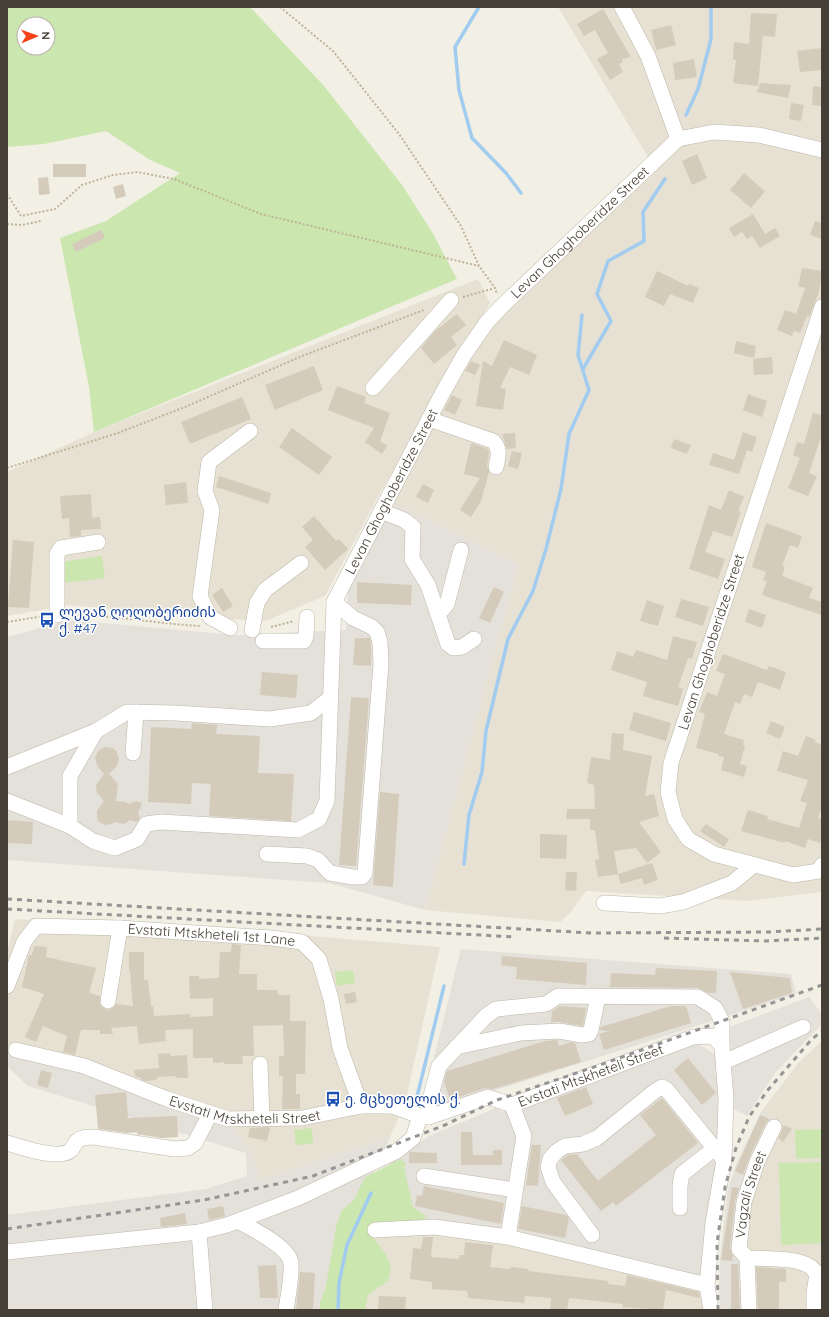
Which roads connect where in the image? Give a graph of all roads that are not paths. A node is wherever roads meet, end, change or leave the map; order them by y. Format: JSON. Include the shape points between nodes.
{"nodes":[{"id":1,"x":622,"y":7,"type":"edge"},
{"id":2,"x":678,"y":139,"type":"junction"},
{"id":3,"x":822,"y":150,"type":"edge"},
{"id":4,"x":451,"y":300,"type":"road end"},
{"id":5,"x":822,"y":308,"type":"edge"},
{"id":6,"x":373,"y":388,"type":"dead end"},
{"id":7,"x":429,"y":419,"type":"junction"},
{"id":8,"x":250,"y":430,"type":"dead end"},
{"id":9,"x":496,"y":467,"type":"dead end"},
{"id":10,"x":381,"y":511,"type":"junction"},
{"id":11,"x":98,"y":542,"type":"dead end"},
{"id":12,"x":461,"y":550,"type":"dead end"},
{"id":13,"x":301,"y":563,"type":"dead end"},
{"id":14,"x":334,"y":602,"type":"junction"},
{"id":15,"x":438,"y":612,"type":"junction"},
{"id":16,"x":57,"y":615,"type":"road end"},
{"id":17,"x":307,"y":618,"type":"road end"},
{"id":18,"x":230,"y":628,"type":"dead end"},
{"id":19,"x":252,"y":630,"type":"road end"},
{"id":20,"x":474,"y":639,"type":"dead end"},
{"id":21,"x":263,"y":641,"type":"dead end"},
{"id":22,"x":331,"y":697,"type":"junction"},
{"id":23,"x":136,"y":712,"type":"junction"},
{"id":24,"x":96,"y":731,"type":"junction"},
{"id":25,"x":134,"y":752,"type":"dead end"},
{"id":26,"x":7,"y":767,"type":"edge"},
{"id":27,"x":7,"y":801,"type":"edge"},
{"id":28,"x":70,"y":826,"type":"junction"},
{"id":29,"x":267,"y":854,"type":"dead end"},
{"id":30,"x":754,"y":865,"type":"junction"},
{"id":31,"x":822,"y":865,"type":"edge"},
{"id":32,"x":604,"y":904,"type":"dead end"},
{"id":33,"x":120,"y":928,"type":"junction"},
{"id":34,"x":7,"y":986,"type":"edge"},
{"id":35,"x":598,"y":997,"type":"junction"},
{"id":36,"x":108,"y":1001,"type":"dead end"},
{"id":37,"x":803,"y":1027,"type":"dead end"},
{"id":38,"x":456,"y":1047,"type":"junction"},
{"id":39,"x":16,"y":1050,"type":"dead end"},
{"id":40,"x":723,"y":1054,"type":"junction"},
{"id":41,"x":260,"y":1064,"type":"dead end"},
{"id":42,"x":512,"y":1105,"type":"junction"},
{"id":43,"x":361,"y":1106,"type":"junction"},
{"id":44,"x":210,"y":1114,"type":"junction"},
{"id":45,"x":425,"y":1117,"type":"junction"},
{"id":46,"x":262,"y":1118,"type":"junction"},
{"id":47,"x":774,"y":1127,"type":"dead end"},
{"id":48,"x":7,"y":1143,"type":"edge"},
{"id":49,"x":715,"y":1148,"type":"junction"},
{"id":50,"x":724,"y":1160,"type":"junction"},
{"id":51,"x":424,"y":1176,"type":"dead end"},
{"id":52,"x":515,"y":1190,"type":"junction"},
{"id":53,"x":680,"y":1208,"type":"dead end"},
{"id":54,"x":238,"y":1220,"type":"junction"},
{"id":55,"x":375,"y":1230,"type":"dead end"},
{"id":56,"x":199,"y":1232,"type":"junction"},
{"id":57,"x":592,"y":1235,"type":"dead end"},
{"id":58,"x":508,"y":1237,"type":"junction"},
{"id":59,"x":7,"y":1252,"type":"edge"},
{"id":60,"x":747,"y":1258,"type":"junction"},
{"id":61,"x":820,"y":1274,"type":"edge"},
{"id":62,"x":707,"y":1286,"type":"junction"},
{"id":63,"x":204,"y":1310,"type":"edge"},
{"id":64,"x":286,"y":1310,"type":"edge"},
{"id":65,"x":711,"y":1310,"type":"edge"},
{"id":66,"x":749,"y":1310,"type":"edge"},
{"id":67,"x":814,"y":1310,"type":"edge"}],
"edges":[{"from":1,"to":2,"type":"street","via":[[648,56]]},
{"from":2,"to":3,"type":"street","via":[[714,132],[759,135]]},
{"from":2,"to":7,"type":"street","name":"Levan Ghoghoberidze Street","via":[[503,304],[464,355]]},
{"from":4,"to":6,"type":"street"},
{"from":5,"to":30,"type":"street","name":"Levan Ghoghoberidze Street","via":[[671,763],[668,792],[675,819],[688,839],[714,854]]},
{"from":7,"to":9,"type":"street","via":[[493,441],[499,452]]},
{"from":7,"to":10,"type":"street","name":"Levan Ghoghoberidze Street"},
{"from":8,"to":18,"type":"street","via":[[209,462],[205,491],[212,510],[200,596],[210,618]]},
{"from":10,"to":14,"type":"street","name":"Levan Ghoghoberidze Street"},
{"from":10,"to":15,"type":"street","via":[[414,527],[412,559],[428,585]]},
{"from":11,"to":16,"type":"street","via":[[61,548],[58,554]]},
{"from":12,"to":15,"type":"street","via":[[447,604]]},
{"from":13,"to":19,"type":"street","via":[[265,590],[257,603]]},
{"from":14,"to":22,"type":"street"},
{"from":14,"to":29,"type":"street","via":[[353,618],[372,627],[377,632],[380,642],[381,664],[365,873],[362,877],[330,873],[318,860],[307,856]]},
{"from":15,"to":20,"type":"street","via":[[448,644],[452,648],[462,647]]},
{"from":17,"to":21,"type":"street","via":[[304,641]]},
{"from":22,"to":23,"type":"street","via":[[311,713],[270,719]]},
{"from":22,"to":28,"type":"street","via":[[327,800],[319,820],[298,830],[161,822],[146,824],[138,839],[115,848],[93,841]]},
{"from":23,"to":24,"type":"street","via":[[127,712]]},
{"from":23,"to":25,"type":"street"},
{"from":24,"to":26,"type":"street"},
{"from":24,"to":28,"type":"street","via":[[70,776]]},
{"from":27,"to":28,"type":"street"},
{"from":30,"to":31,"type":"street","name":"Levan Ghoghoberidze Street","via":[[793,875],[819,871]]},
{"from":30,"to":32,"type":"street","via":[[732,883],[684,902],[660,906]]},
{"from":33,"to":34,"type":"street","name":"Evstati Mtskheteli 1st Lane","via":[[36,926],[24,942]]},
{"from":33,"to":36,"type":"street"},
{"from":33,"to":43,"type":"street","name":"Evstati Mtskheteli 1st Lane","via":[[302,942],[319,959],[331,999],[340,1048]]},
{"from":35,"to":38,"type":"street","via":[[558,996],[546,1004],[496,1009]]},
{"from":35,"to":38,"type":"street","via":[[589,1034],[559,1031],[521,1034]]},
{"from":35,"to":40,"type":"street","via":[[698,997],[715,1008],[722,1021]]},
{"from":37,"to":40,"type":"street"},
{"from":38,"to":45,"type":"street","via":[[439,1066]]},
{"from":39,"to":44,"type":"street","name":"Evstati Mtskheteli Street","via":[[84,1066]]},
{"from":40,"to":42,"type":"street","name":"Evstati Mtskheteli Street","via":[[714,1036],[693,1037]]},
{"from":40,"to":50,"type":"street","via":[[726,1099]]},
{"from":41,"to":46,"type":"street"},
{"from":42,"to":45,"type":"street","name":"Evstati Mtskheteli Street","via":[[488,1097]]},
{"from":42,"to":52,"type":"street","via":[[524,1136]]},
{"from":43,"to":45,"type":"street","name":"Evstati Mtskheteli Street","via":[[392,1106]]},
{"from":43,"to":46,"type":"street","name":"Evstati Mtskheteli Street","via":[[302,1118]]},
{"from":44,"to":46,"type":"street","name":"Evstati Mtskheteli Street","via":[[228,1119]]},
{"from":44,"to":48,"type":"street","via":[[195,1143],[188,1148],[175,1149],[84,1137],[65,1153],[49,1154]]},
{"from":45,"to":54,"type":"street","via":[[413,1138],[397,1151],[298,1198]]},
{"from":47,"to":60,"type":"street","name":"Vagzali Street","via":[[757,1162],[744,1202],[739,1249]]},
{"from":49,"to":50,"type":"street"},
{"from":49,"to":53,"type":"street","via":[[682,1174]]},
{"from":49,"to":57,"type":"street","via":[[662,1087],[597,1138],[583,1144],[565,1146],[557,1151],[550,1158],[548,1167],[553,1182]]},
{"from":50,"to":62,"type":"street","via":[[713,1223]]},
{"from":51,"to":52,"type":"street"},
{"from":52,"to":58,"type":"street"},
{"from":54,"to":56,"type":"street"},
{"from":54,"to":64,"type":"street","via":[[282,1248],[291,1262]]},
{"from":55,"to":58,"type":"street","via":[[434,1227]]},
{"from":56,"to":59,"type":"street"},
{"from":56,"to":63,"type":"street"},
{"from":58,"to":62,"type":"street"},
{"from":60,"to":61,"type":"street","via":[[789,1260],[811,1267]]},
{"from":60,"to":66,"type":"street","name":"Vagzali Street"},
{"from":61,"to":67,"type":"street","via":[[815,1287]]},
{"from":62,"to":65,"type":"street"}]}
